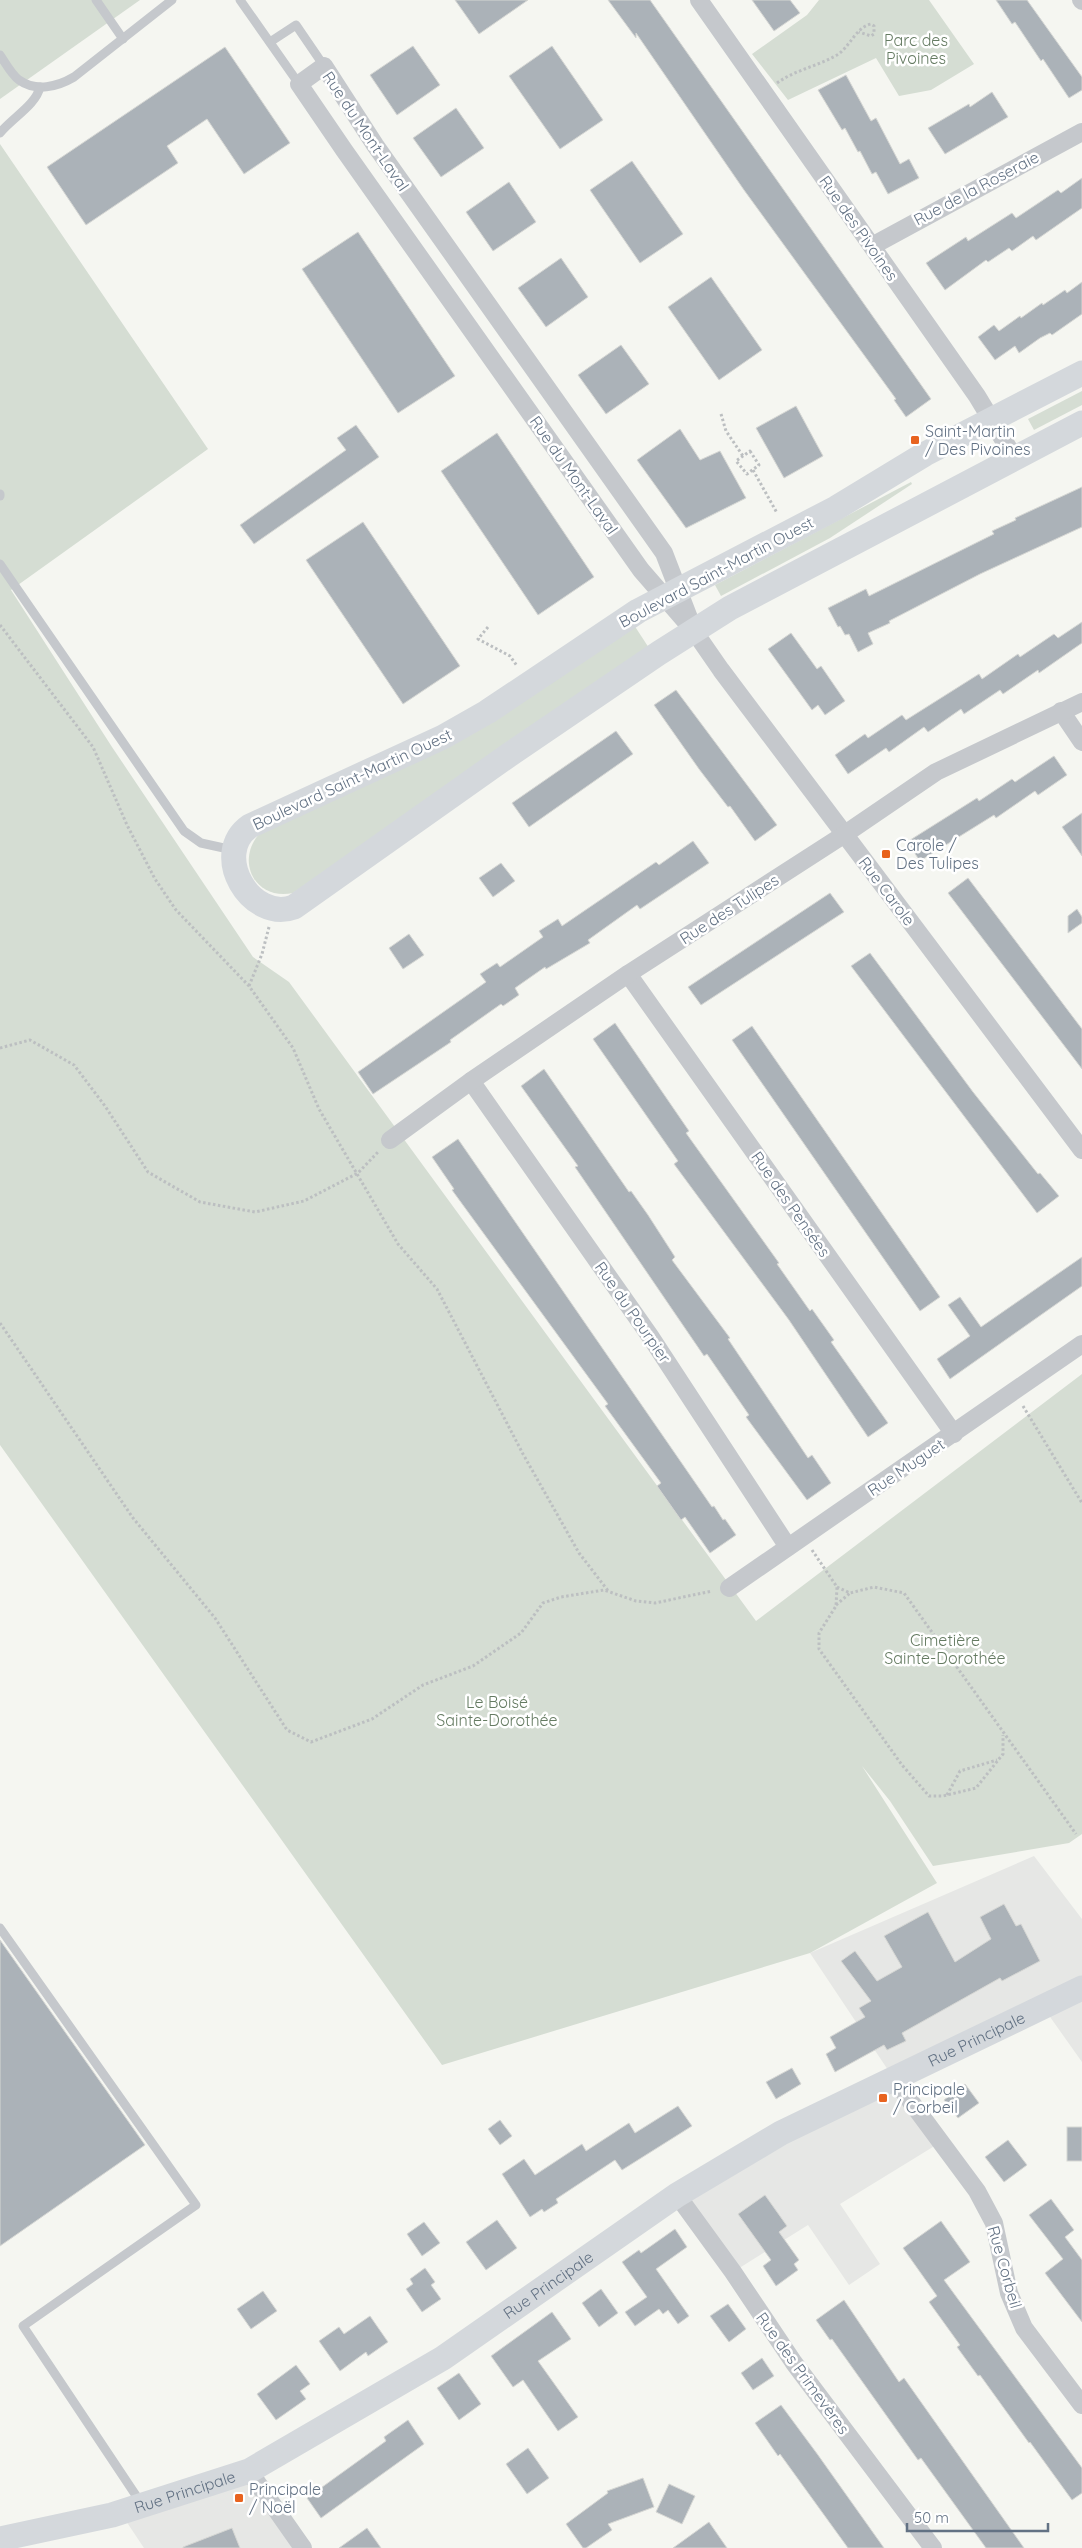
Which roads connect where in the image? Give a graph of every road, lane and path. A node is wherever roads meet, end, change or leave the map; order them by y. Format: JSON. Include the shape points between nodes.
{"nodes":[{"id":1,"x":96,"y":0,"type":"edge"},
{"id":2,"x":172,"y":0,"type":"edge"},
{"id":3,"x":240,"y":0,"type":"edge"},
{"id":4,"x":699,"y":0,"type":"edge"},
{"id":5,"x":859,"y":32,"type":"junction"},
{"id":6,"x":123,"y":39,"type":"junction"},
{"id":7,"x":270,"y":42,"type":"junction"},
{"id":8,"x":0,"y":54,"type":"edge"},
{"id":9,"x":324,"y":66,"type":"junction"},
{"id":10,"x":299,"y":84,"type":"junction"},
{"id":11,"x":774,"y":84,"type":"dead end"},
{"id":12,"x":40,"y":87,"type":"junction"},
{"id":13,"x":1082,"y":132,"type":"edge"},
{"id":14,"x":0,"y":133,"type":"edge"},
{"id":15,"x":872,"y":246,"type":"junction"},
{"id":16,"x":1082,"y":372,"type":"edge"},
{"id":17,"x":721,"y":414,"type":"dead end"},
{"id":18,"x":992,"y":420,"type":"junction"},
{"id":19,"x":1082,"y":423,"type":"edge"},
{"id":20,"x":743,"y":456,"type":"junction"},
{"id":21,"x":1015,"y":459,"type":"junction"},
{"id":22,"x":752,"y":470,"type":"junction"},
{"id":23,"x":777,"y":513,"type":"dead end"},
{"id":24,"x":0,"y":564,"type":"edge"},
{"id":25,"x":671,"y":594,"type":"junction"},
{"id":26,"x":0,"y":625,"type":"edge"},
{"id":27,"x":488,"y":627,"type":"dead end"},
{"id":28,"x":694,"y":631,"type":"junction"},
{"id":29,"x":518,"y":669,"type":"dead end"},
{"id":30,"x":1082,"y":702,"type":"edge"},
{"id":31,"x":1061,"y":711,"type":"junction"},
{"id":32,"x":1082,"y":742,"type":"edge"},
{"id":33,"x":845,"y":834,"type":"junction"},
{"id":34,"x":233,"y":850,"type":"junction"},
{"id":35,"x":274,"y":908,"type":"junction"},
{"id":36,"x":628,"y":974,"type":"junction"},
{"id":37,"x":249,"y":986,"type":"junction"},
{"id":38,"x":0,"y":1048,"type":"edge"},
{"id":39,"x":471,"y":1081,"type":"junction"},
{"id":40,"x":390,"y":1140,"type":"joint"},
{"id":41,"x":1082,"y":1150,"type":"edge"},
{"id":42,"x":358,"y":1173,"type":"junction"},
{"id":43,"x":0,"y":1323,"type":"edge"},
{"id":44,"x":1082,"y":1344,"type":"edge"},
{"id":45,"x":1014,"y":1393,"type":"junction"},
{"id":46,"x":954,"y":1434,"type":"junction"},
{"id":47,"x":1082,"y":1503,"type":"edge"},
{"id":48,"x":803,"y":1537,"type":"junction"},
{"id":49,"x":788,"y":1547,"type":"junction"},
{"id":50,"x":837,"y":1587,"type":"junction"},
{"id":51,"x":729,"y":1588,"type":"joint"},
{"id":52,"x":609,"y":1592,"type":"junction"},
{"id":53,"x":850,"y":1593,"type":"junction"},
{"id":54,"x":836,"y":1606,"type":"junction"},
{"id":55,"x":1004,"y":1735,"type":"junction"},
{"id":56,"x":998,"y":1760,"type":"junction"},
{"id":57,"x":946,"y":1795,"type":"junction"},
{"id":58,"x":1076,"y":1834,"type":"dead end"},
{"id":59,"x":0,"y":1928,"type":"edge"},
{"id":60,"x":1082,"y":1988,"type":"edge"},
{"id":61,"x":894,"y":2079,"type":"junction"},
{"id":62,"x":677,"y":2195,"type":"junction"},
{"id":63,"x":1082,"y":2405,"type":"edge"},
{"id":64,"x":249,"y":2471,"type":"junction"},
{"id":65,"x":142,"y":2505,"type":"junction"},
{"id":66,"x":0,"y":2539,"type":"edge"},
{"id":67,"x":303,"y":2548,"type":"edge"},
{"id":68,"x":933,"y":2548,"type":"edge"}],
"edges":[{"from":1,"to":6,"type":"lane"},
{"from":2,"to":6,"type":"lane"},
{"from":3,"to":7,"type":"lane"},
{"from":4,"to":15,"type":"street","name":"Rue des Pivoines"},
{"from":5,"to":5,"type":"path","via":[[867,23],[874,26],[871,36]]},
{"from":5,"to":11,"type":"path","via":[[838,55],[790,74]]},
{"from":6,"to":12,"type":"lane","via":[[64,82]]},
{"from":7,"to":9,"type":"lane","via":[[296,25]]},
{"from":7,"to":10,"type":"lane"},
{"from":8,"to":12,"type":"lane","via":[[19,80]]},
{"from":9,"to":10,"type":"street","name":"Rue du Mont-Laval"},
{"from":9,"to":25,"type":"street","name":"Rue du Mont-Laval","via":[[375,145],[664,553]]},
{"from":10,"to":25,"type":"street","name":"Rue du Mont-Laval","via":[[641,570]]},
{"from":12,"to":14,"type":"lane","via":[[36,100]]},
{"from":13,"to":15,"type":"street","name":"Rue de la Roseraie"},
{"from":15,"to":18,"type":"street","name":"Rue des Pivoines"},
{"from":16,"to":18,"type":"street","name":"Boulevard Saint-Martin Ouest"},
{"from":17,"to":20,"type":"path","via":[[726,431]]},
{"from":18,"to":21,"type":"street","name":"Rue des Pivoines"},
{"from":18,"to":25,"type":"street","name":"Boulevard Saint-Martin Ouest","via":[[925,454],[836,508]]},
{"from":19,"to":21,"type":"street"},
{"from":20,"to":22,"type":"path","via":[[736,461],[747,474]]},
{"from":20,"to":22,"type":"path","via":[[750,451],[759,465]]},
{"from":21,"to":28,"type":"street","via":[[736,605]]},
{"from":22,"to":23,"type":"path"},
{"from":24,"to":34,"type":"lane","via":[[184,831],[201,843]]},
{"from":25,"to":28,"type":"street","name":"Rue Carole"},
{"from":25,"to":34,"type":"street","name":"Boulevard Saint-Martin Ouest","via":[[638,611],[487,712],[443,737],[250,826],[239,835]]},
{"from":26,"to":37,"type":"path","via":[[93,747],[155,879],[171,902]]},
{"from":27,"to":29,"type":"path","via":[[478,638],[510,656]]},
{"from":28,"to":33,"type":"street","name":"Rue Carole"},
{"from":28,"to":35,"type":"street","via":[[508,755],[307,899],[290,908]]},
{"from":30,"to":31,"type":"street","name":"Rue des Tulipes"},
{"from":31,"to":32,"type":"street"},
{"from":31,"to":33,"type":"street","name":"Rue des Tulipes","via":[[936,772]]},
{"from":33,"to":36,"type":"street","name":"Rue des Tulipes"},
{"from":33,"to":41,"type":"street","name":"Rue Carole"},
{"from":34,"to":35,"type":"street","via":[[233,868],[243,886],[256,899]]},
{"from":35,"to":37,"type":"path","via":[[262,954]]},
{"from":36,"to":39,"type":"street","name":"Rue des Tulipes"},
{"from":36,"to":46,"type":"street","name":"Rue des Pensées"},
{"from":37,"to":42,"type":"path","via":[[293,1048],[319,1108]]},
{"from":38,"to":42,"type":"path","via":[[30,1040],[74,1065],[148,1172],[200,1202],[255,1212],[304,1202]]},
{"from":39,"to":40,"type":"street","name":"Rue des Tulipes"},
{"from":39,"to":49,"type":"street","name":"Rue du Pourpier","via":[[650,1336]]},
{"from":40,"to":42,"type":"path"},
{"from":42,"to":52,"type":"path","via":[[398,1244],[437,1289],[579,1553]]},
{"from":43,"to":52,"type":"path","via":[[133,1518],[216,1618],[286,1730],[311,1742],[372,1719],[423,1685],[473,1666],[521,1633],[543,1603],[561,1597],[604,1590]]},
{"from":44,"to":45,"type":"street","name":"Rue Muguet"},
{"from":45,"to":46,"type":"street","name":"Rue Muguet"},
{"from":45,"to":47,"type":"path"},
{"from":46,"to":48,"type":"street","name":"Rue Muguet"},
{"from":48,"to":49,"type":"street","name":"Rue Muguet"},
{"from":48,"to":50,"type":"path"},
{"from":49,"to":51,"type":"street","name":"Rue Muguet"},
{"from":50,"to":53,"type":"path"},
{"from":50,"to":54,"type":"path"},
{"from":51,"to":52,"type":"path","via":[[655,1603]]},
{"from":53,"to":54,"type":"path"},
{"from":53,"to":55,"type":"path","via":[[874,1587],[904,1593]]},
{"from":54,"to":57,"type":"path","via":[[819,1633],[819,1648],[902,1765],[929,1796]]},
{"from":55,"to":56,"type":"path","via":[[1004,1754]]},
{"from":55,"to":58,"type":"path"},
{"from":56,"to":57,"type":"path","via":[[976,1788]]},
{"from":56,"to":57,"type":"path","via":[[960,1771]]},
{"from":59,"to":65,"type":"lane","via":[[196,2205],[23,2326]]},
{"from":60,"to":61,"type":"street","name":"Rue Principale"},
{"from":61,"to":62,"type":"street","name":"Rue Principale","via":[[781,2133]]},
{"from":61,"to":63,"type":"street","name":"Rue Corbeil","via":[[977,2191],[994,2223],[1009,2293],[1024,2328]]},
{"from":62,"to":64,"type":"street","name":"Rue Principale","via":[[442,2358]]},
{"from":62,"to":68,"type":"street","name":"Rue des Primevères","via":[[794,2363]]},
{"from":64,"to":65,"type":"street","name":"Rue Principale"},
{"from":64,"to":67,"type":"street"},
{"from":65,"to":66,"type":"street","name":"Rue Principale","via":[[112,2515]]}]}
